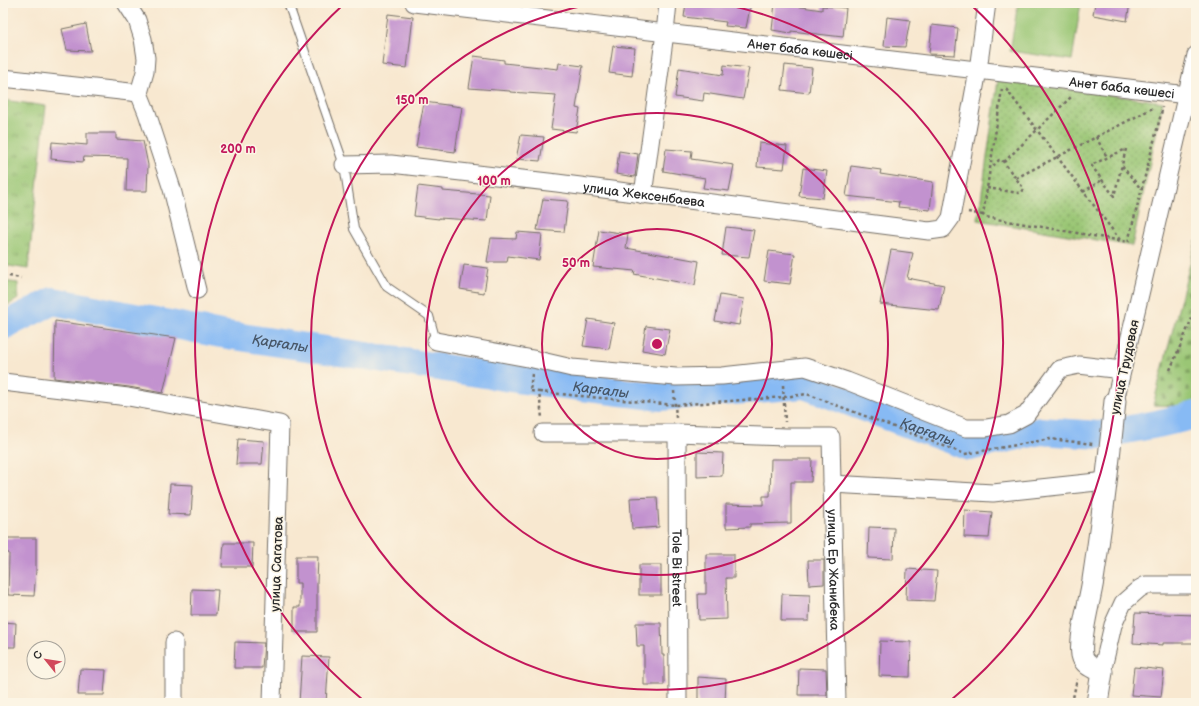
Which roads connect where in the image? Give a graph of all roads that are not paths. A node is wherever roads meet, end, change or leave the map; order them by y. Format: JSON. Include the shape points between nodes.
{"nodes":[{"id":1,"x":126,"y":3,"type":"edge"},
{"id":2,"x":288,"y":3,"type":"edge"},
{"id":3,"x":414,"y":3,"type":"edge"},
{"id":4,"x":668,"y":3,"type":"edge"},
{"id":5,"x":988,"y":3,"type":"edge"},
{"id":6,"x":665,"y":33,"type":"junction"},
{"id":7,"x":1196,"y":56,"type":"edge"},
{"id":8,"x":978,"y":70,"type":"junction"},
{"id":9,"x":3,"y":78,"type":"edge"},
{"id":10,"x":139,"y":93,"type":"junction"},
{"id":11,"x":1187,"y":94,"type":"junction"},
{"id":12,"x":344,"y":165,"type":"junction"},
{"id":13,"x":643,"y":195,"type":"junction"},
{"id":14,"x":197,"y":290,"type":"dead end"},
{"id":15,"x":436,"y":340,"type":"joint"},
{"id":16,"x":1122,"y":370,"type":"junction"},
{"id":17,"x":3,"y":382,"type":"edge"},
{"id":18,"x":1114,"y":401,"type":"joint"},
{"id":19,"x":543,"y":433,"type":"road end"},
{"id":20,"x":677,"y":433,"type":"junction"},
{"id":21,"x":1106,"y":481,"type":"junction"},
{"id":22,"x":832,"y":484,"type":"junction"},
{"id":23,"x":1196,"y":585,"type":"edge"},
{"id":24,"x":174,"y":642,"type":"dead end"},
{"id":25,"x":1102,"y":672,"type":"junction"},
{"id":26,"x":174,"y":703,"type":"edge"},
{"id":27,"x":272,"y":703,"type":"edge"},
{"id":28,"x":678,"y":703,"type":"edge"},
{"id":29,"x":837,"y":703,"type":"edge"},
{"id":30,"x":1097,"y":703,"type":"edge"}],
"edges":[{"from":1,"to":10,"type":"street","via":[[137,20],[146,58]]},
{"from":2,"to":12,"type":"lane"},
{"from":3,"to":6,"type":"street","name":"Анет баба көшесі"},
{"from":4,"to":6,"type":"street"},
{"from":5,"to":8,"type":"street"},
{"from":6,"to":8,"type":"street","name":"Анет баба көшесі"},
{"from":6,"to":13,"type":"street"},
{"from":7,"to":11,"type":"street","name":"улица Трудовая"},
{"from":8,"to":11,"type":"street","name":"Анет баба көшесі"},
{"from":8,"to":13,"type":"street","name":"улица Жексенбаева","via":[[952,218],[943,229],[929,232]]},
{"from":9,"to":10,"type":"street"},
{"from":10,"to":14,"type":"street","via":[[172,188]]},
{"from":11,"to":16,"type":"street","name":"улица Трудовая"},
{"from":12,"to":13,"type":"street","name":"улица Жексенбаева","via":[[391,164]]},
{"from":12,"to":15,"type":"lane","via":[[354,229],[387,287],[429,316]]},
{"from":15,"to":16,"type":"street","via":[[572,368],[676,377],[722,376],[805,367],[966,428],[1009,424],[1026,415],[1060,369],[1079,365]]},
{"from":16,"to":18,"type":"street","name":"улица Трудовая"},
{"from":17,"to":27,"type":"street","name":"улица Сагатова","via":[[128,397],[280,424]]},
{"from":18,"to":21,"type":"street","name":"улица Трудовая"},
{"from":19,"to":20,"type":"street"},
{"from":20,"to":22,"type":"street","name":"улица Ер Жанибека","via":[[831,437]]},
{"from":20,"to":28,"type":"street","name":"Tole Bi street"},
{"from":21,"to":22,"type":"street","via":[[994,493]]},
{"from":21,"to":25,"type":"street","name":"улица Трудовая","via":[[1093,581],[1081,642],[1084,660]]},
{"from":22,"to":29,"type":"street","name":"улица Ер Жанибека"},
{"from":23,"to":25,"type":"street","via":[[1146,585],[1123,603],[1114,625]]},
{"from":24,"to":26,"type":"street"},
{"from":25,"to":30,"type":"street"}]}
